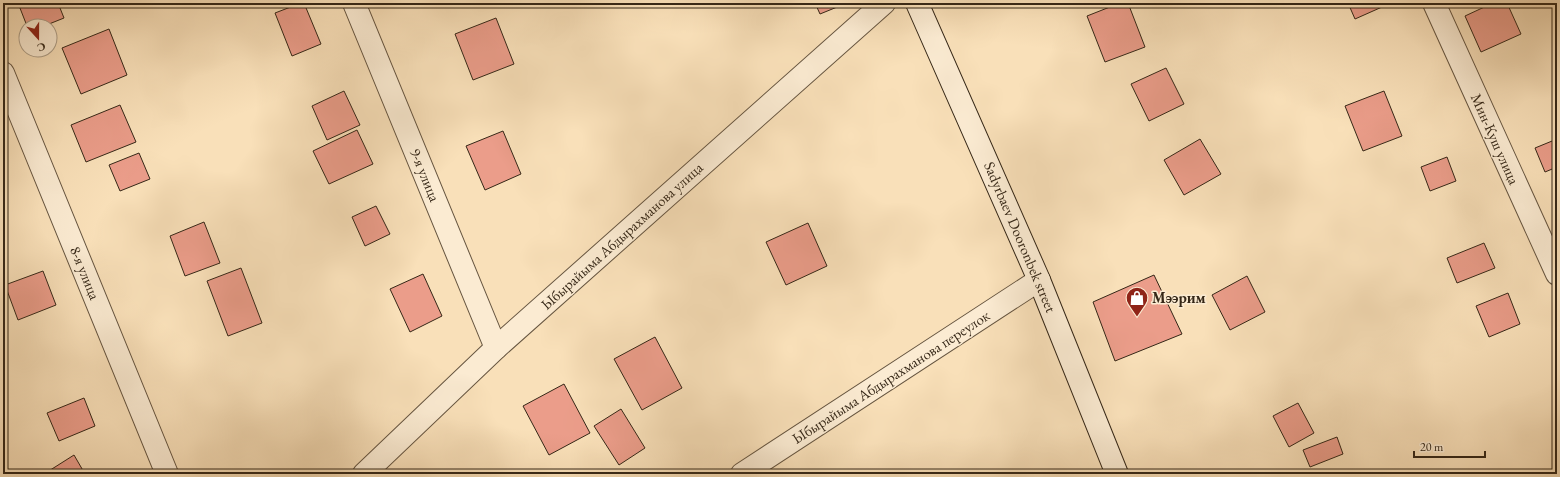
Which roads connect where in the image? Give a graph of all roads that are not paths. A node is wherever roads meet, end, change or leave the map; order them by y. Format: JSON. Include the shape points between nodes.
{"nodes":[{"id":1,"x":354,"y":3,"type":"edge"},
{"id":2,"x":884,"y":3,"type":"edge"},
{"id":3,"x":917,"y":3,"type":"edge"},
{"id":4,"x":1434,"y":3,"type":"edge"},
{"id":5,"x":3,"y":73,"type":"edge"},
{"id":6,"x":1557,"y":274,"type":"edge"},
{"id":7,"x":1039,"y":280,"type":"junction"},
{"id":8,"x":496,"y":348,"type":"junction"},
{"id":9,"x":167,"y":474,"type":"edge"},
{"id":10,"x":364,"y":474,"type":"edge"},
{"id":11,"x":742,"y":474,"type":"edge"},
{"id":12,"x":1117,"y":474,"type":"edge"}],
"edges":[{"from":1,"to":8,"type":"street","name":"9-я улица"},
{"from":2,"to":8,"type":"street","name":"Ыбырайыма Абдырахманова улица"},
{"from":3,"to":7,"type":"street","name":"Sadyrbaev Dooronbek street"},
{"from":4,"to":6,"type":"street","name":"Мин-Куш улица"},
{"from":5,"to":9,"type":"street","name":"8-я улица"},
{"from":7,"to":11,"type":"street","name":"Ыбырайыма Абдырахманова переулок"},
{"from":7,"to":12,"type":"street","name":"Sadyrbaev Dooronbek street"},
{"from":8,"to":10,"type":"street","name":"Ыбырайыма Абдырахманова улица"}]}
